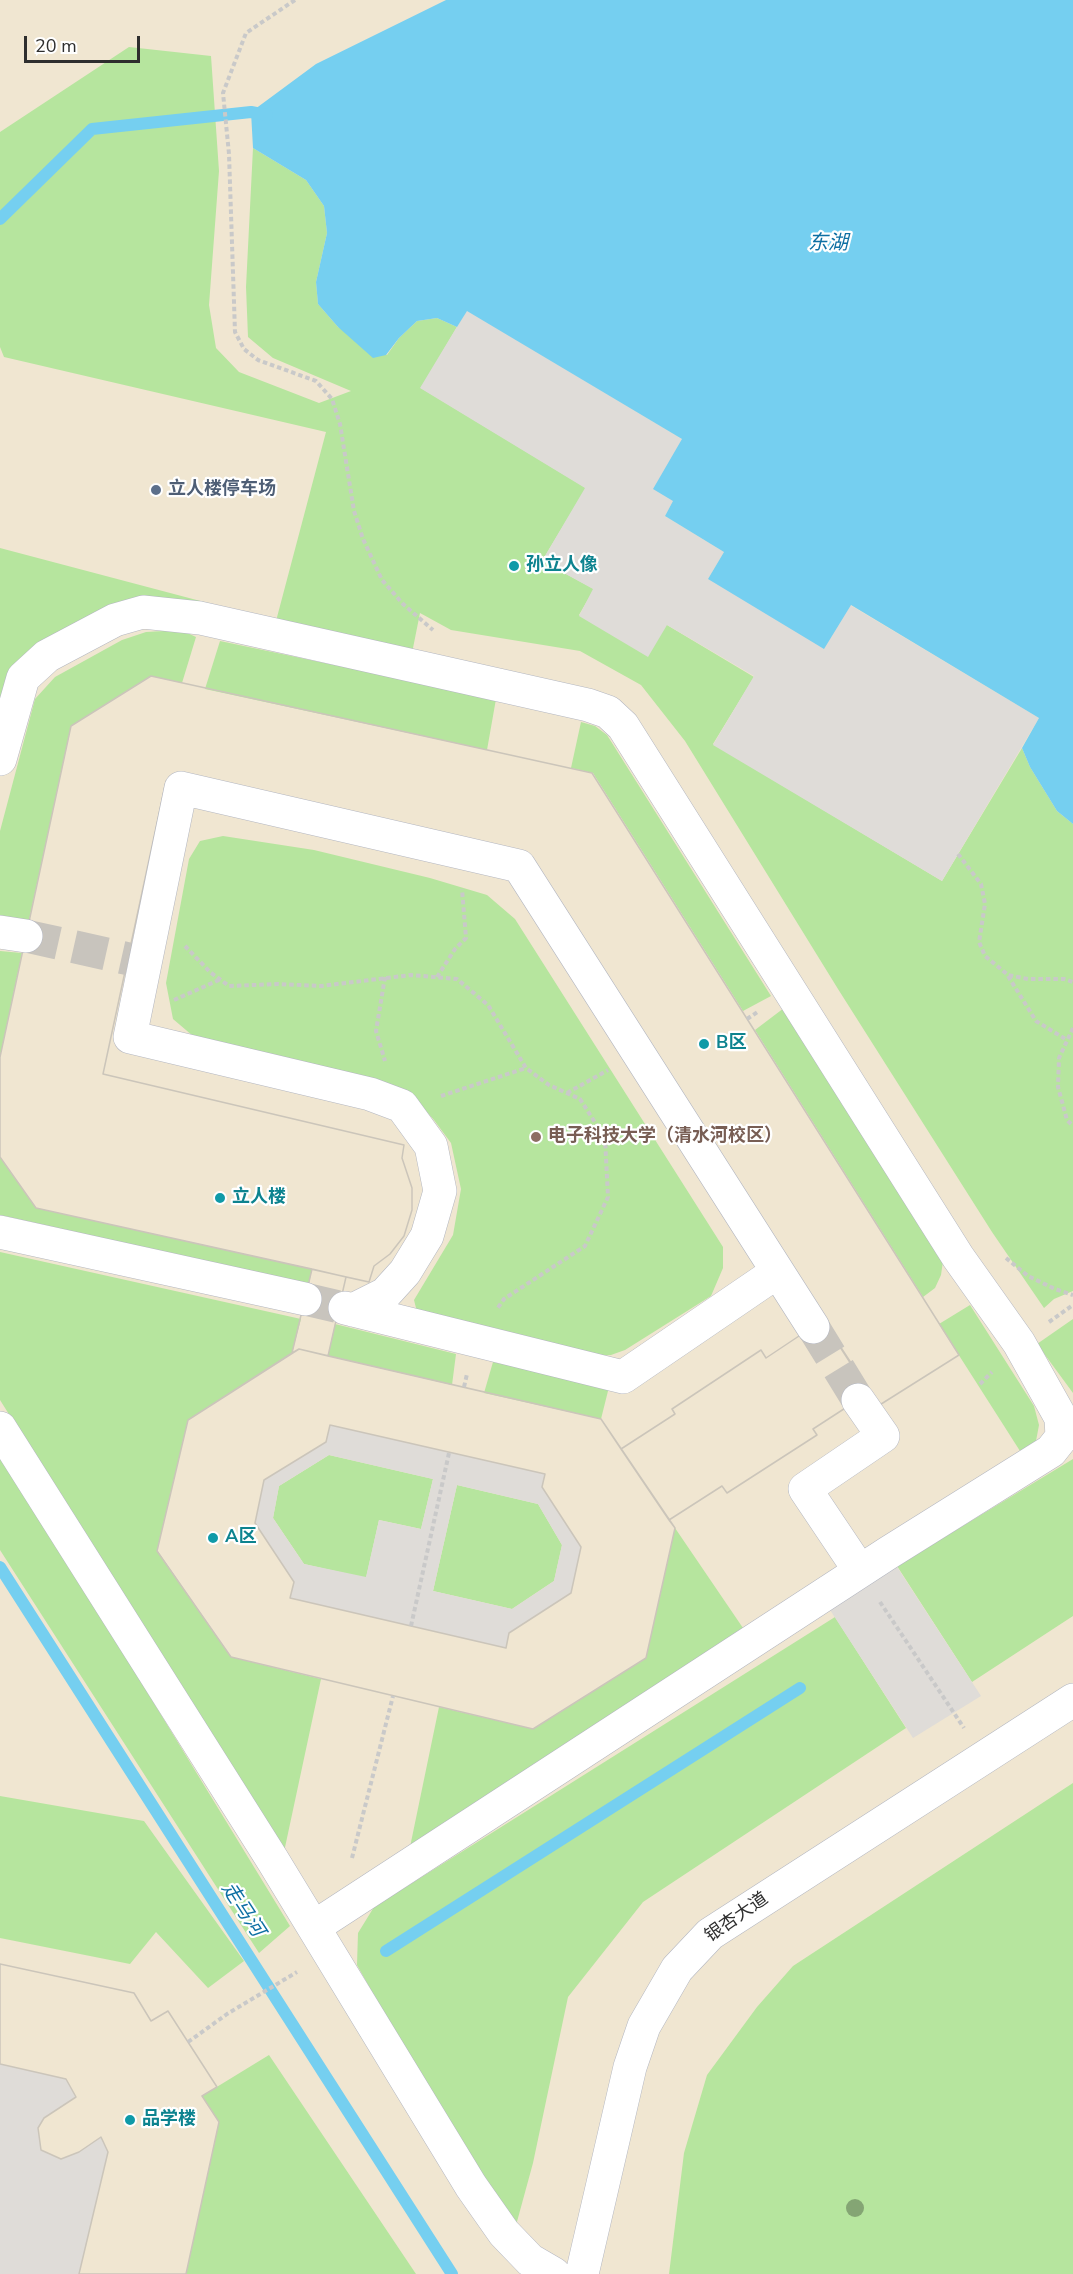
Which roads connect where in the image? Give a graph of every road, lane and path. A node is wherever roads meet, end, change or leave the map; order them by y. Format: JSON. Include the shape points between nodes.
{"nodes":[{"id":1,"x":295,"y":0,"type":"edge"},
{"id":2,"x":229,"y":154,"type":"dead end"},
{"id":3,"x":0,"y":759,"type":"edge"},
{"id":4,"x":465,"y":853,"type":"junction"},
{"id":5,"x":958,"y":854,"type":"dead end"},
{"id":6,"x":154,"y":921,"type":"junction"},
{"id":7,"x":1008,"y":975,"type":"junction"},
{"id":8,"x":385,"y":977,"type":"junction"},
{"id":9,"x":437,"y":977,"type":"junction"},
{"id":10,"x":220,"y":979,"type":"junction"},
{"id":11,"x":1073,"y":982,"type":"edge"},
{"id":12,"x":139,"y":997,"type":"junction"},
{"id":13,"x":1073,"y":1029,"type":"edge"},
{"id":14,"x":1067,"y":1040,"type":"junction"},
{"id":15,"x":639,"y":1055,"type":"junction"},
{"id":16,"x":526,"y":1068,"type":"junction"},
{"id":17,"x":567,"y":1093,"type":"junction"},
{"id":18,"x":393,"y":1102,"type":"junction"},
{"id":19,"x":1073,"y":1126,"type":"edge"},
{"id":20,"x":0,"y":1232,"type":"edge"},
{"id":21,"x":777,"y":1272,"type":"junction"},
{"id":22,"x":305,"y":1299,"type":"tunnel mouth"},
{"id":23,"x":813,"y":1328,"type":"tunnel mouth"},
{"id":24,"x":474,"y":1338,"type":"junction"},
{"id":25,"x":858,"y":1400,"type":"tunnel mouth"},
{"id":26,"x":0,"y":1428,"type":"edge"},
{"id":27,"x":449,"y":1453,"type":"dead end"},
{"id":28,"x":860,"y":1571,"type":"junction"},
{"id":29,"x":411,"y":1626,"type":"dead end"},
{"id":30,"x":393,"y":1696,"type":"dead end"},
{"id":31,"x":1073,"y":1700,"type":"edge"},
{"id":32,"x":983,"y":1758,"type":"junction"},
{"id":33,"x":326,"y":1919,"type":"junction"},
{"id":34,"x":298,"y":1972,"type":"dead end"},
{"id":35,"x":188,"y":2042,"type":"dead end"},
{"id":36,"x":554,"y":2274,"type":"edge"},
{"id":37,"x":582,"y":2274,"type":"edge"}],
"edges":[{"from":1,"to":2,"type":"path","via":[[246,33],[223,93]]},
{"from":3,"to":28,"type":"street","via":[[23,678],[47,656],[115,620],[142,612],[200,618],[588,705],[608,712],[623,726],[958,1257],[1019,1343],[1061,1418],[1062,1437],[1051,1451]]},
{"from":4,"to":6,"type":"street","via":[[181,789]]},
{"from":4,"to":9,"type":"path","via":[[461,881],[466,938]]},
{"from":4,"to":15,"type":"street","via":[[519,866]]},
{"from":5,"to":7,"type":"path","via":[[981,884],[985,904],[979,942],[985,956]]},
{"from":6,"to":10,"type":"path"},
{"from":6,"to":12,"type":"street","via":[[137,962]]},
{"from":7,"to":11,"type":"path"},
{"from":7,"to":14,"type":"path","via":[[1036,1021]]},
{"from":8,"to":9,"type":"path"},
{"from":8,"to":10,"type":"path","via":[[321,986],[230,986]]},
{"from":8,"to":18,"type":"path","via":[[376,1031]]},
{"from":9,"to":16,"type":"path","via":[[457,979],[488,1005]]},
{"from":10,"to":12,"type":"path","via":[[169,1002]]},
{"from":12,"to":18,"type":"street","via":[[130,1037]]},
{"from":13,"to":14,"type":"path"},
{"from":14,"to":19,"type":"path","via":[[1059,1058],[1059,1087],[1067,1120]]},
{"from":15,"to":17,"type":"path"},
{"from":15,"to":21,"type":"street"},
{"from":16,"to":17,"type":"path"},
{"from":16,"to":18,"type":"path","via":[[464,1090]]},
{"from":17,"to":24,"type":"path","via":[[580,1099],[605,1138],[608,1197],[585,1246],[504,1299]]},
{"from":18,"to":24,"type":"street","via":[[431,1146],[440,1191],[427,1236],[405,1272],[385,1294],[346,1308]]},
{"from":20,"to":22,"type":"street"},
{"from":21,"to":23,"type":"street"},
{"from":21,"to":24,"type":"street","via":[[623,1377]]},
{"from":25,"to":28,"type":"street","via":[[883,1437],[806,1489]]},
{"from":26,"to":33,"type":"street"},
{"from":27,"to":29,"type":"path"},
{"from":28,"to":32,"type":"path"},
{"from":28,"to":33,"type":"street"},
{"from":30,"to":33,"type":"path"},
{"from":31,"to":32,"type":"street","name":"银杏大道"},
{"from":32,"to":37,"type":"street","name":"银杏大道","via":[[710,1934],[677,1969],[644,2025],[630,2067]]},
{"from":33,"to":36,"type":"street","via":[[471,2186],[504,2234],[530,2260]]},
{"from":34,"to":35,"type":"path"}]}
